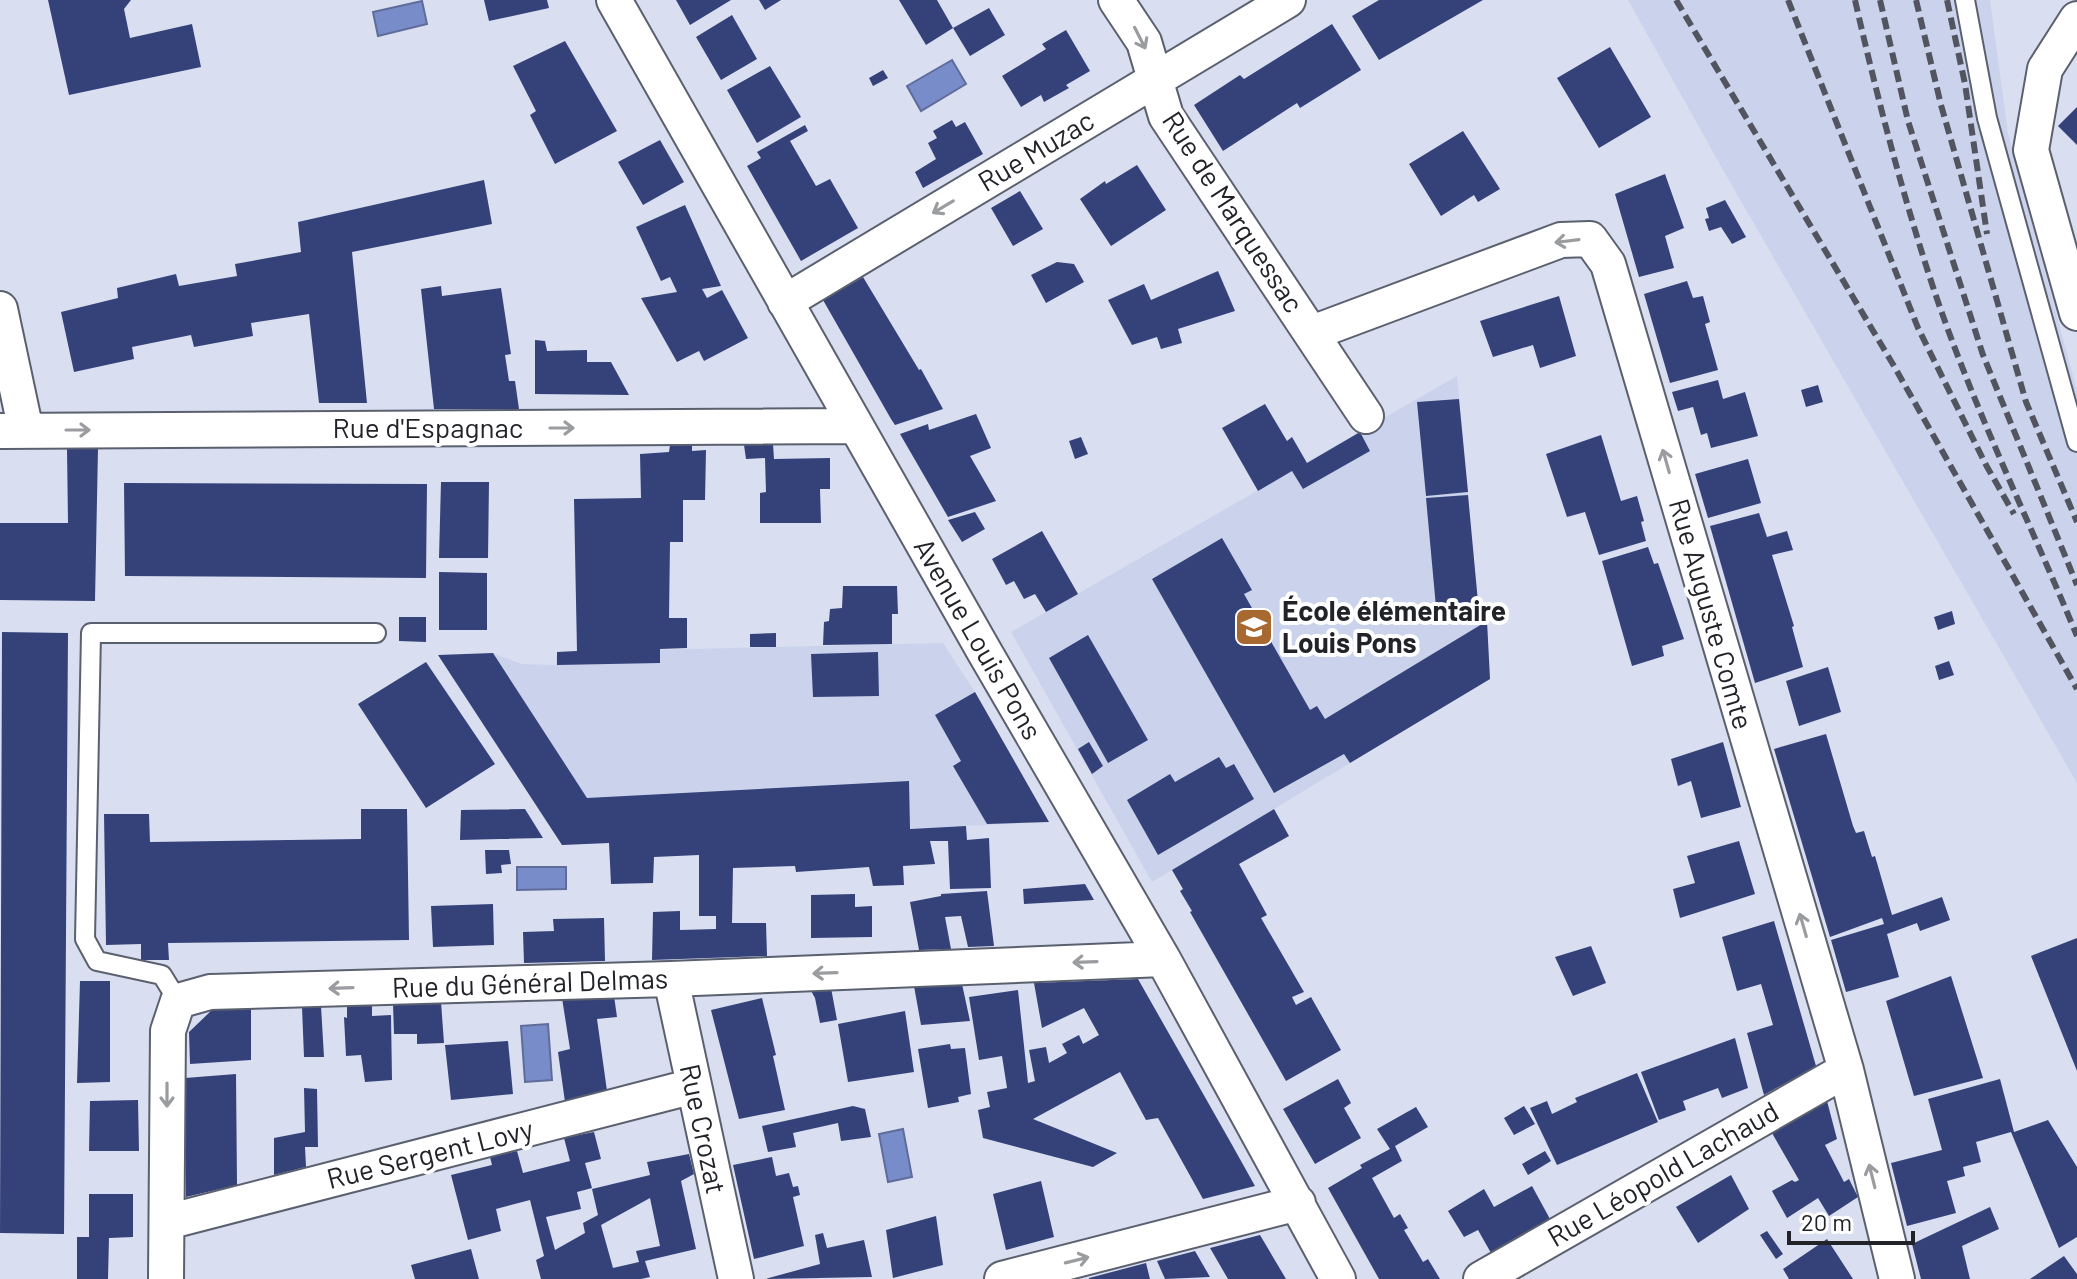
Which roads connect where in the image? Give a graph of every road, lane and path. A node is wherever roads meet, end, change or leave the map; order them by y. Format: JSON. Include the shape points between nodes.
{"nodes":[{"id":1,"x":614,"y":0,"type":"edge"},
{"id":2,"x":1116,"y":0,"type":"edge"},
{"id":3,"x":1288,"y":0,"type":"edge"},
{"id":4,"x":1965,"y":0,"type":"edge"},
{"id":5,"x":2077,"y":19,"type":"edge"},
{"id":6,"x":1154,"y":80,"type":"junction"},
{"id":7,"x":785,"y":302,"type":"junction"},
{"id":8,"x":0,"y":309,"type":"edge"},
{"id":9,"x":2077,"y":313,"type":"edge"},
{"id":10,"x":1312,"y":333,"type":"junction"},
{"id":11,"x":1366,"y":416,"type":"dead end"},
{"id":12,"x":856,"y":426,"type":"junction"},
{"id":13,"x":13,"y":431,"type":"edge"},
{"id":14,"x":2077,"y":442,"type":"edge"},
{"id":15,"x":376,"y":633,"type":"dead end"},
{"id":16,"x":1163,"y":959,"type":"junction"},
{"id":17,"x":671,"y":979,"type":"junction"},
{"id":18,"x":178,"y":1001,"type":"junction"},
{"id":19,"x":1846,"y":1070,"type":"junction"},
{"id":20,"x":694,"y":1086,"type":"junction"},
{"id":21,"x":1298,"y":1203,"type":"junction"},
{"id":22,"x":167,"y":1222,"type":"junction"},
{"id":23,"x":166,"y":1279,"type":"edge"},
{"id":24,"x":736,"y":1279,"type":"edge"},
{"id":25,"x":1002,"y":1279,"type":"edge"},
{"id":26,"x":1338,"y":1279,"type":"edge"},
{"id":27,"x":1481,"y":1279,"type":"edge"},
{"id":28,"x":1897,"y":1279,"type":"edge"}],
"edges":[{"from":1,"to":7,"type":"street","name":"Avenue Louis Pons"},
{"from":2,"to":6,"type":"street","name":"Rue de Marquessac","one_way":true,"via":[[1144,42]]},
{"from":3,"to":6,"type":"street","name":"Rue Muzac"},
{"from":4,"to":14,"type":"lane","via":[[1987,118]]},
{"from":5,"to":9,"type":"street","via":[[2045,69],[2031,150]]},
{"from":6,"to":7,"type":"street","name":"Rue Muzac","one_way":true},
{"from":6,"to":10,"type":"street","name":"Rue de Marquessac","via":[[1166,116]]},
{"from":7,"to":12,"type":"street","name":"Avenue Louis Pons"},
{"from":8,"to":13,"type":"street"},
{"from":10,"to":11,"type":"street","name":"Rue de Marquessac"},
{"from":19,"to":10,"type":"street","name":"Rue Auguste Comte","one_way":true,"via":[[1608,264],[1590,239],[1561,240]]},
{"from":13,"to":12,"type":"street","name":"Rue d'Espagnac","one_way":true},
{"from":12,"to":16,"type":"street","name":"Avenue Louis Pons"},
{"from":15,"to":18,"type":"lane","via":[[91,633],[85,939],[97,961],[162,975]]},
{"from":16,"to":17,"type":"street","name":"Rue du Général Delmas","one_way":true},
{"from":16,"to":21,"type":"street","name":"Avenue Louis Pons"},
{"from":17,"to":18,"type":"street","name":"Rue du Général Delmas","one_way":true,"via":[[210,992]]},
{"from":17,"to":20,"type":"street","name":"Rue Crozat"},
{"from":18,"to":22,"type":"street","one_way":true,"via":[[168,1031]]},
{"from":19,"to":27,"type":"street","name":"Rue Léopold Lachaud"},
{"from":28,"to":19,"type":"street","name":"Rue Auguste Comte","one_way":true},
{"from":20,"to":22,"type":"street","name":"Rue Sergent Lovy"},
{"from":20,"to":24,"type":"street","name":"Rue Crozat"},
{"from":25,"to":21,"type":"street","one_way":true},
{"from":21,"to":26,"type":"street","name":"Avenue Louis Pons"},
{"from":22,"to":23,"type":"street"}]}
